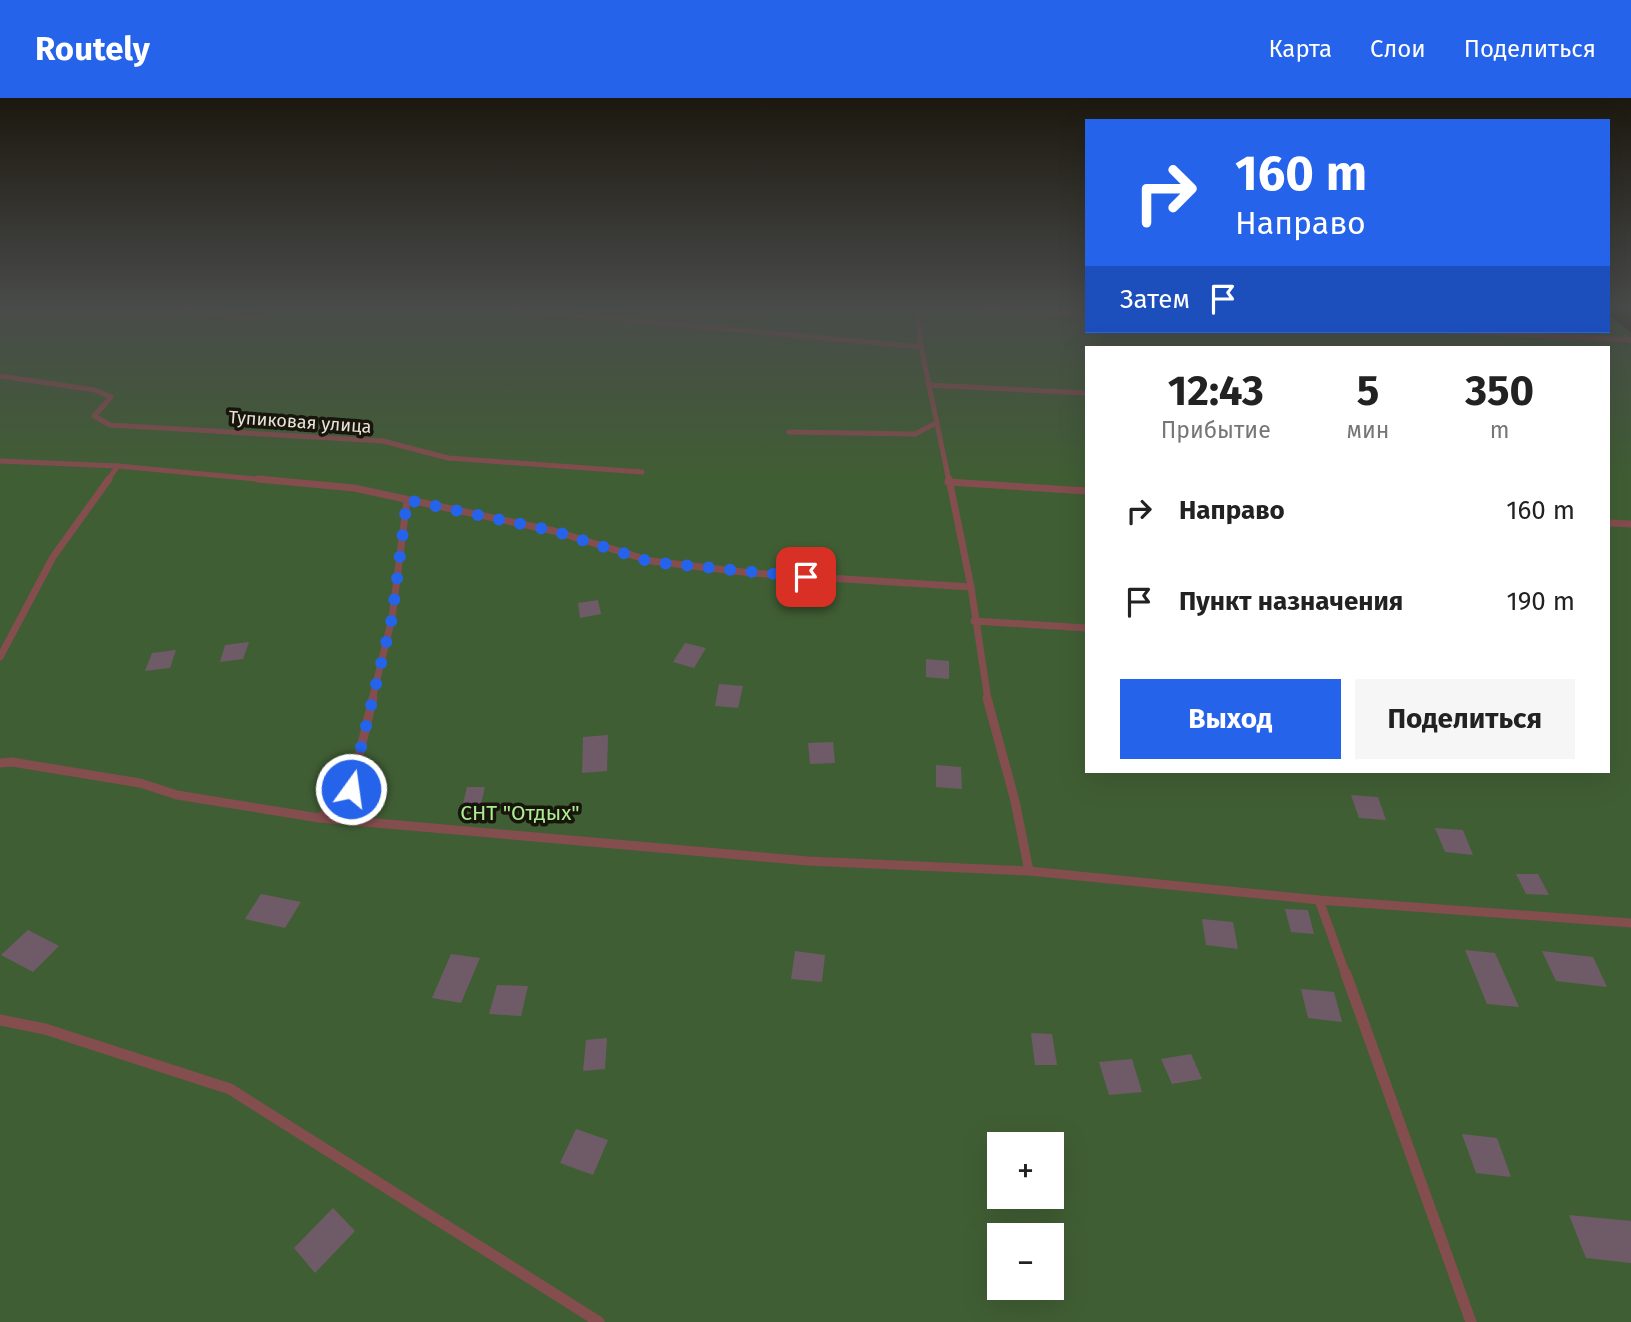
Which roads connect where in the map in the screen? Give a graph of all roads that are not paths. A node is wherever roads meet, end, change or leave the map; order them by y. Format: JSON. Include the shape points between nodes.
{"nodes":[{"id":1,"x":924,"y":363,"type":"edge"},
{"id":2,"x":0,"y":376,"type":"edge"},
{"id":3,"x":929,"y":385,"type":"junction"},
{"id":4,"x":1085,"y":393,"type":"edge"},
{"id":5,"x":936,"y":423,"type":"junction"},
{"id":6,"x":789,"y":432,"type":"dead end"},
{"id":7,"x":0,"y":461,"type":"edge"},
{"id":8,"x":118,"y":466,"type":"junction"},
{"id":9,"x":642,"y":472,"type":"dead end"},
{"id":10,"x":948,"y":482,"type":"junction"},
{"id":11,"x":1085,"y":491,"type":"edge"},
{"id":12,"x":407,"y":500,"type":"junction"},
{"id":13,"x":1610,"y":523,"type":"edge"},
{"id":14,"x":1631,"y":524,"type":"edge"},
{"id":15,"x":971,"y":587,"type":"junction"},
{"id":16,"x":974,"y":621,"type":"junction"},
{"id":17,"x":1085,"y":628,"type":"edge"},
{"id":18,"x":0,"y":657,"type":"edge"},
{"id":19,"x":0,"y":763,"type":"edge"},
{"id":20,"x":319,"y":818,"type":"junction"},
{"id":21,"x":1030,"y":871,"type":"junction"},
{"id":22,"x":1320,"y":900,"type":"junction"},
{"id":23,"x":1631,"y":923,"type":"edge"},
{"id":24,"x":0,"y":1020,"type":"edge"},
{"id":25,"x":599,"y":1322,"type":"edge"},
{"id":26,"x":1471,"y":1322,"type":"edge"}],
"edges":[{"from":1,"to":3,"type":"lane"},
{"from":2,"to":9,"type":"lane","name":"Тупиковая улица","via":[[96,390],[111,397],[94,416],[110,425],[383,442],[448,458]]},
{"from":3,"to":4,"type":"lane"},
{"from":3,"to":5,"type":"lane"},
{"from":5,"to":6,"type":"lane","via":[[915,434]]},
{"from":5,"to":10,"type":"lane"},
{"from":7,"to":8,"type":"lane"},
{"from":8,"to":12,"type":"lane","via":[[354,488]]},
{"from":8,"to":18,"type":"lane","via":[[52,557]]},
{"from":10,"to":11,"type":"lane"},
{"from":10,"to":15,"type":"lane"},
{"from":12,"to":15,"type":"lane","via":[[554,531],[651,562]]},
{"from":12,"to":20,"type":"lane","via":[[392,618],[351,789]]},
{"from":13,"to":14,"type":"lane"},
{"from":15,"to":16,"type":"lane"},
{"from":16,"to":17,"type":"lane"},
{"from":16,"to":21,"type":"lane","via":[[988,702]]},
{"from":19,"to":20,"type":"lane","via":[[140,783],[177,795]]},
{"from":20,"to":21,"type":"lane","via":[[808,861]]},
{"from":21,"to":22,"type":"lane"},
{"from":22,"to":23,"type":"lane"},
{"from":22,"to":26,"type":"lane"},
{"from":24,"to":25,"type":"lane","via":[[45,1029],[230,1089]]}]}
